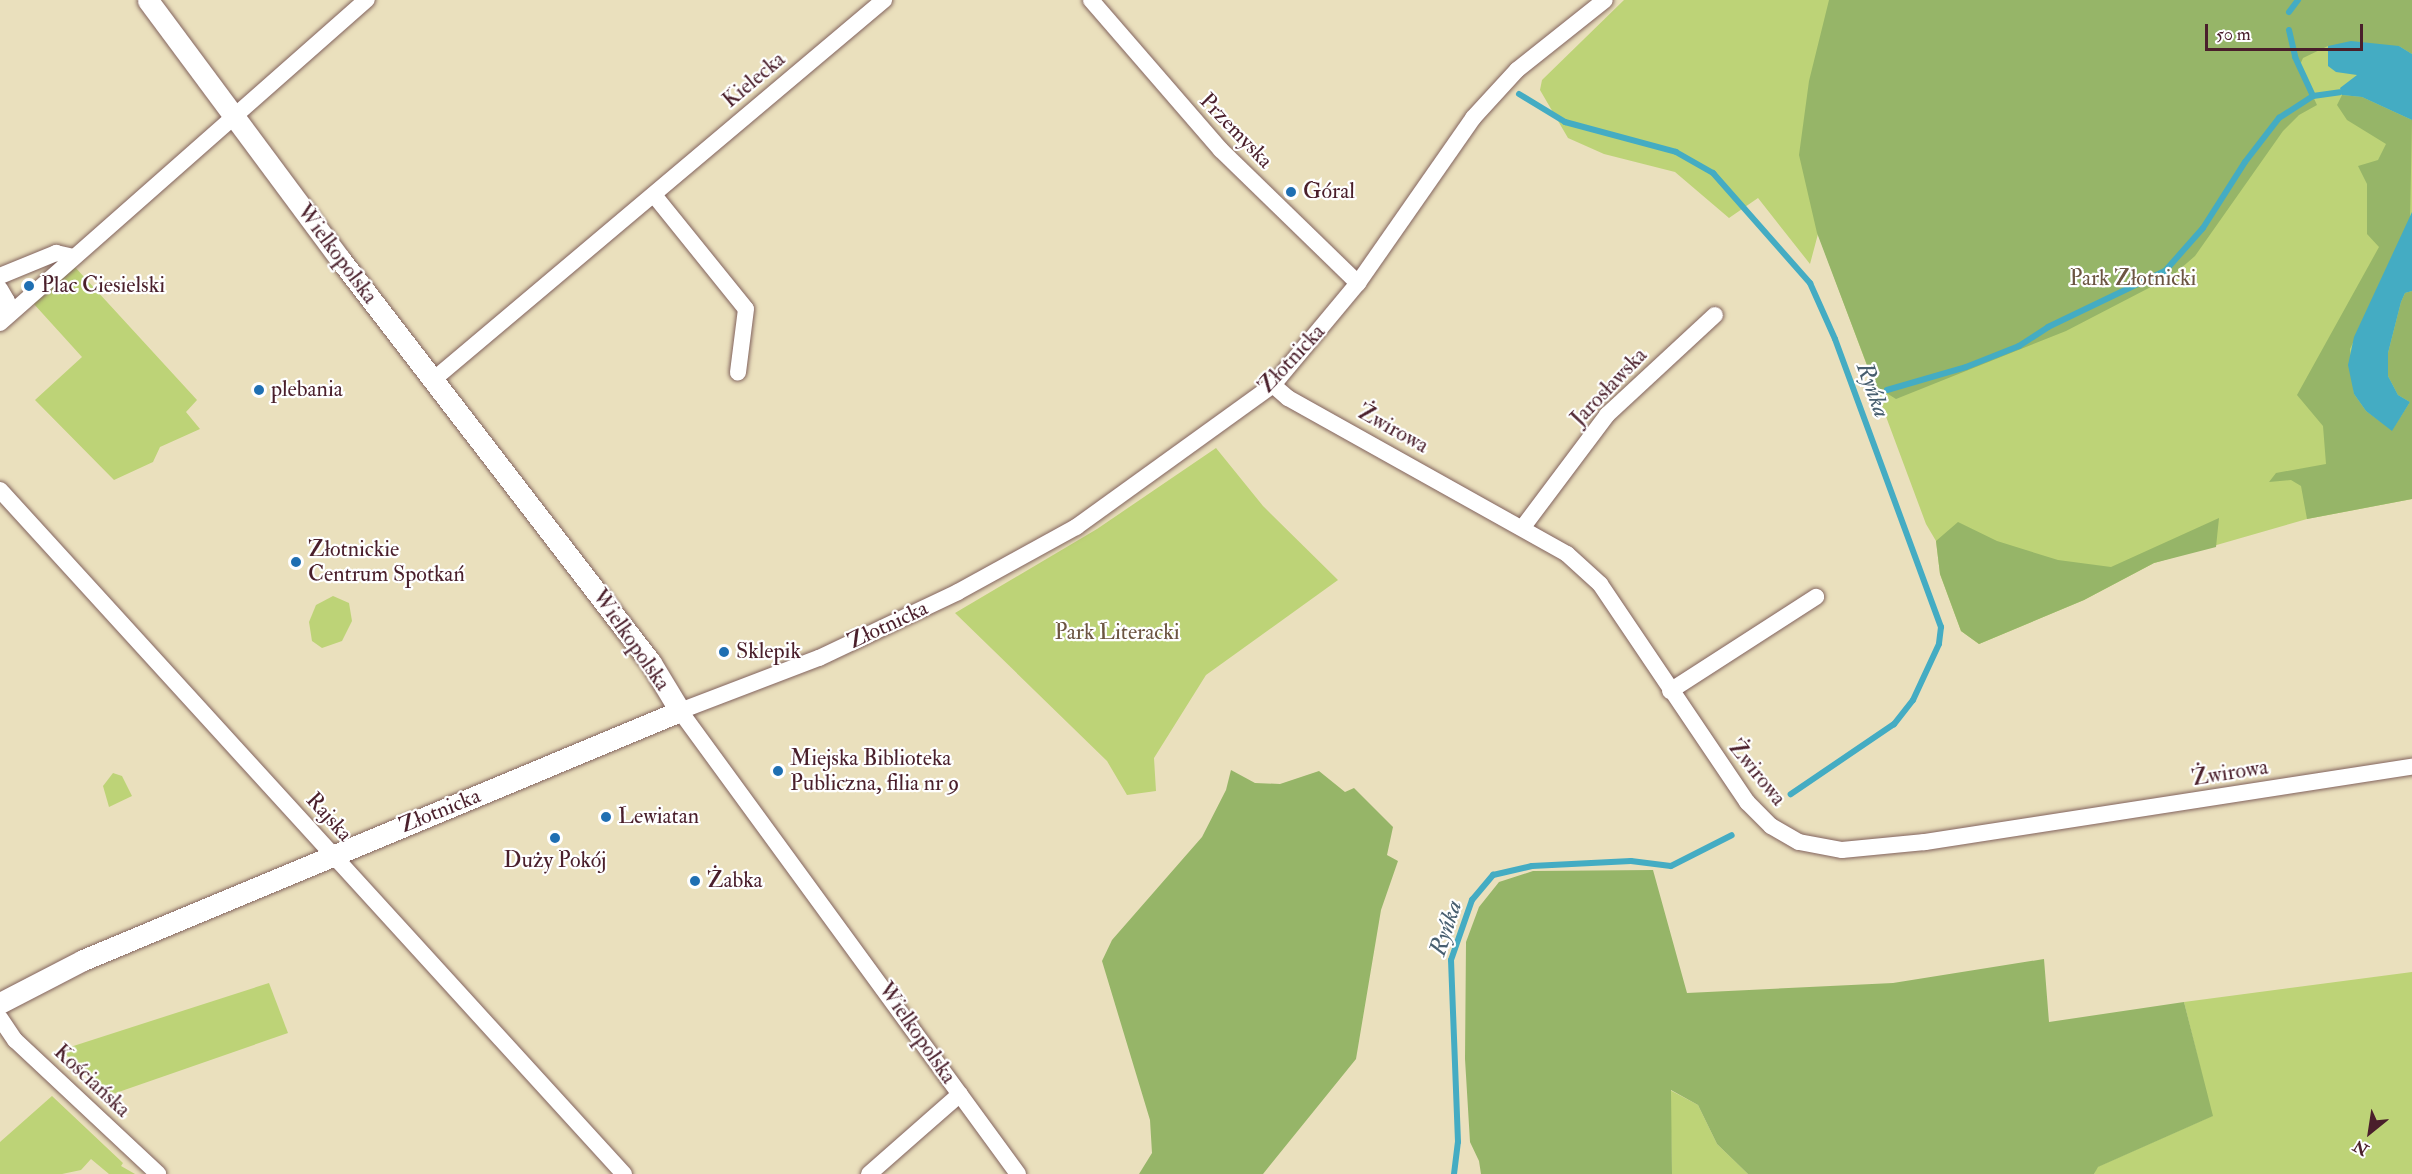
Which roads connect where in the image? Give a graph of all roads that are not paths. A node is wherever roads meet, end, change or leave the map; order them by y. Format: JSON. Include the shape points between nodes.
{"nodes":[{"id":1,"x":148,"y":0,"type":"edge"},
{"id":2,"x":367,"y":0,"type":"edge"},
{"id":3,"x":884,"y":0,"type":"edge"},
{"id":4,"x":1091,"y":0,"type":"edge"},
{"id":5,"x":1605,"y":0,"type":"edge"},
{"id":6,"x":233,"y":114,"type":"junction"},
{"id":7,"x":654,"y":195,"type":"junction"},
{"id":8,"x":73,"y":257,"type":"junction"},
{"id":9,"x":0,"y":276,"type":"edge"},
{"id":10,"x":1358,"y":283,"type":"junction"},
{"id":11,"x":0,"y":289,"type":"edge"},
{"id":12,"x":1715,"y":315,"type":"dead end"},
{"id":13,"x":4,"y":319,"type":"edge"},
{"id":14,"x":738,"y":372,"type":"dead end"},
{"id":15,"x":434,"y":380,"type":"junction"},
{"id":16,"x":1273,"y":385,"type":"junction"},
{"id":17,"x":0,"y":490,"type":"edge"},
{"id":18,"x":1523,"y":527,"type":"junction"},
{"id":19,"x":1816,"y":597,"type":"dead end"},
{"id":20,"x":1670,"y":691,"type":"junction"},
{"id":21,"x":680,"y":711,"type":"junction"},
{"id":22,"x":2412,"y":767,"type":"edge"},
{"id":23,"x":332,"y":855,"type":"junction"},
{"id":24,"x":0,"y":1003,"type":"edge"},
{"id":25,"x":0,"y":1018,"type":"edge"},
{"id":26,"x":960,"y":1094,"type":"junction"},
{"id":27,"x":158,"y":1174,"type":"edge"},
{"id":28,"x":624,"y":1174,"type":"edge"},
{"id":29,"x":870,"y":1174,"type":"edge"},
{"id":30,"x":1018,"y":1174,"type":"edge"}],
"edges":[{"from":1,"to":6,"type":"street","name":"Wielkopolska"},
{"from":2,"to":6,"type":"street"},
{"from":3,"to":7,"type":"street","name":"Kielecka"},
{"from":4,"to":10,"type":"street","name":"Przemyska","via":[[1221,150]]},
{"from":5,"to":10,"type":"street","name":"Złotnicka","via":[[1495,93]]},
{"from":6,"to":8,"type":"street"},
{"from":6,"to":15,"type":"street","name":"Wielkopolska"},
{"from":7,"to":14,"type":"street","via":[[746,309]]},
{"from":7,"to":15,"type":"street","name":"Kielecka"},
{"from":8,"to":9,"type":"street","via":[[56,253]]},
{"from":8,"to":13,"type":"street"},
{"from":10,"to":16,"type":"street","name":"Złotnicka"},
{"from":11,"to":13,"type":"street","via":[[7,302]]},
{"from":12,"to":18,"type":"street","name":"Jarosławska","via":[[1607,415]]},
{"from":15,"to":21,"type":"street","name":"Wielkopolska","via":[[655,668]]},
{"from":16,"to":18,"type":"street","name":"Żwirowa","via":[[1288,398]]},
{"from":16,"to":21,"type":"street","name":"Złotnicka","via":[[1076,527],[958,592],[819,658]]},
{"from":17,"to":23,"type":"street","name":"Rajska"},
{"from":18,"to":20,"type":"street","name":"Żwirowa","via":[[1567,554],[1600,584]]},
{"from":19,"to":20,"type":"street"},
{"from":20,"to":22,"type":"street","name":"Żwirowa","via":[[1747,802],[1771,826],[1820,849],[1925,842]]},
{"from":21,"to":23,"type":"street","name":"Złotnicka"},
{"from":21,"to":26,"type":"street","name":"Wielkopolska"},
{"from":23,"to":24,"type":"street","name":"Złotnicka","via":[[83,960]]},
{"from":23,"to":28,"type":"street","name":"Rajska"},
{"from":25,"to":27,"type":"street","name":"Kościańska","via":[[15,1040]]},
{"from":26,"to":29,"type":"street"},
{"from":26,"to":30,"type":"street","name":"Wielkopolska"}]}
